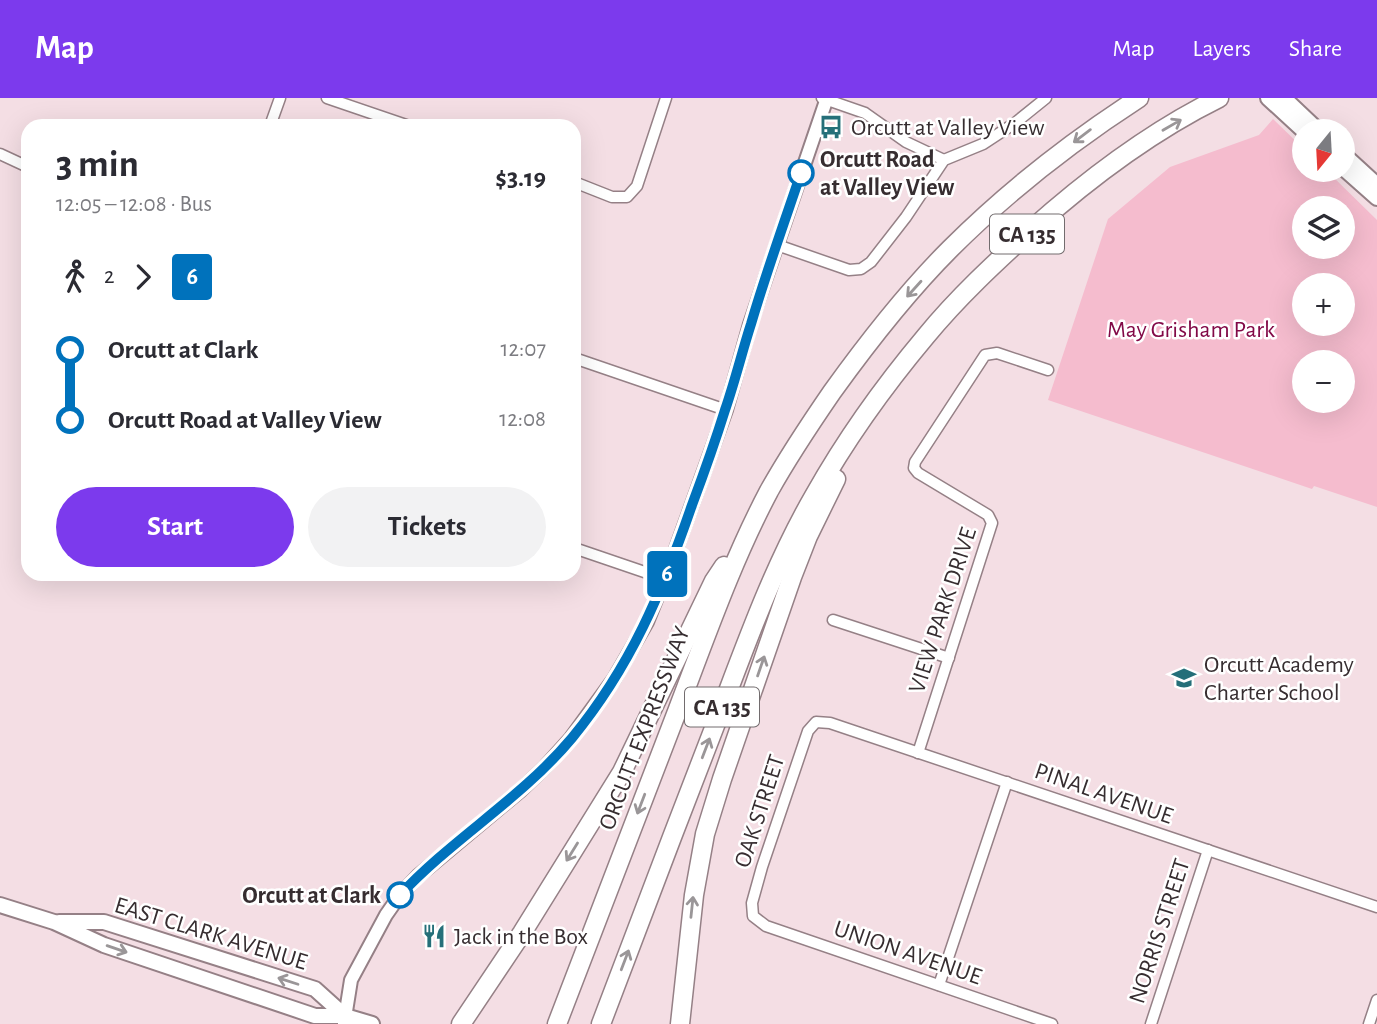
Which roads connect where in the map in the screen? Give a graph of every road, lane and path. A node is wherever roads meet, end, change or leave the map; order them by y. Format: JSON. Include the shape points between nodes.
{"nodes":[{"id":1,"x":280,"y":98,"type":"edge"},
{"id":2,"x":327,"y":98,"type":"edge"},
{"id":3,"x":666,"y":98,"type":"edge"},
{"id":4,"x":825,"y":98,"type":"edge"},
{"id":5,"x":1046,"y":98,"type":"edge"},
{"id":6,"x":1139,"y":98,"type":"edge"},
{"id":7,"x":1268,"y":98,"type":"edge"},
{"id":8,"x":1284,"y":98,"type":"edge"},
{"id":9,"x":1216,"y":100,"type":"edge"},
{"id":10,"x":272,"y":119,"type":"edge"},
{"id":11,"x":388,"y":119,"type":"edge"},
{"id":12,"x":1306,"y":119,"type":"edge"},
{"id":13,"x":1292,"y":120,"type":"edge"},
{"id":14,"x":0,"y":154,"type":"edge"},
{"id":15,"x":944,"y":160,"type":"junction"},
{"id":16,"x":21,"y":164,"type":"edge"},
{"id":17,"x":1355,"y":165,"type":"edge"},
{"id":18,"x":1355,"y":179,"type":"edge"},
{"id":19,"x":581,"y":185,"type":"edge"},
{"id":20,"x":1377,"y":185,"type":"edge"},
{"id":21,"x":1377,"y":198,"type":"edge"},
{"id":22,"x":777,"y":245,"type":"junction"},
{"id":23,"x":581,"y":360,"type":"edge"},
{"id":24,"x":1048,"y":370,"type":"dead end"},
{"id":25,"x":873,"y":403,"type":"junction"},
{"id":26,"x":726,"y":410,"type":"junction"},
{"id":27,"x":769,"y":491,"type":"junction"},
{"id":28,"x":581,"y":550,"type":"edge"},
{"id":29,"x":665,"y":579,"type":"junction"},
{"id":30,"x":833,"y":620,"type":"dead end"},
{"id":31,"x":949,"y":658,"type":"junction"},
{"id":32,"x":816,"y":722,"type":"joint"},
{"id":33,"x":918,"y":753,"type":"junction"},
{"id":34,"x":1007,"y":782,"type":"junction"},
{"id":35,"x":1208,"y":850,"type":"junction"},
{"id":36,"x":0,"y":905,"type":"edge"},
{"id":37,"x":1377,"y":907,"type":"edge"},
{"id":38,"x":753,"y":916,"type":"joint"},
{"id":39,"x":54,"y":922,"type":"junction"},
{"id":40,"x":939,"y":985,"type":"junction"},
{"id":41,"x":1377,"y":1000,"type":"edge"},
{"id":42,"x":344,"y":1020,"type":"edge"},
{"id":43,"x":372,"y":1024,"type":"edge"},
{"id":44,"x":461,"y":1024,"type":"edge"},
{"id":45,"x":557,"y":1024,"type":"edge"},
{"id":46,"x":601,"y":1024,"type":"edge"},
{"id":47,"x":680,"y":1024,"type":"edge"},
{"id":48,"x":1052,"y":1024,"type":"edge"},
{"id":49,"x":1151,"y":1024,"type":"edge"},
{"id":50,"x":1369,"y":1024,"type":"edge"}],
"edges":[{"from":1,"to":10,"type":"street"},
{"from":2,"to":11,"type":"street"},
{"from":3,"to":19,"type":"street","via":[[637,186],[626,197],[612,197]]},
{"from":4,"to":15,"type":"street","via":[[865,113],[906,142]]},
{"from":4,"to":22,"type":"street"},
{"from":5,"to":15,"type":"street","via":[[983,144]]},
{"from":6,"to":27,"type":"highway","name":"ORCUTT EXPRESSWAY","number":"CA 135","one_way":true,"via":[[1052,159],[948,250],[851,365]]},
{"from":7,"to":13,"type":"main road"},
{"from":8,"to":12,"type":"main road"},
{"from":25,"to":9,"type":"highway","number":"CA 135","one_way":true,"via":[[927,334],[988,269],[1058,206],[1110,164]]},
{"from":14,"to":16,"type":"street"},
{"from":15,"to":22,"type":"street","via":[[906,217],[861,269],[849,270]]},
{"from":17,"to":20,"type":"main road"},
{"from":18,"to":21,"type":"main road"},
{"from":22,"to":26,"type":"street"},
{"from":23,"to":26,"type":"street"},
{"from":24,"to":31,"type":"street","name":"VIEW PARK DRIVE","via":[[997,353],[985,355],[915,463],[918,473],[988,515],[992,523]]},
{"from":46,"to":25,"type":"highway","number":"CA 135","one_way":true,"via":[[781,561],[814,496]]},
{"from":47,"to":25,"type":"highway","one_way":true,"via":[[705,834],[792,577]]},
{"from":26,"to":29,"type":"street"},
{"from":27,"to":44,"type":"highway","one_way":true,"via":[[714,581],[622,772]]},
{"from":27,"to":45,"type":"highway","name":"ORCUTT EXPRESSWAY","number":"CA 135","one_way":true,"via":[[726,584]]},
{"from":28,"to":29,"type":"street"},
{"from":29,"to":42,"type":"street","via":[[631,652],[571,738],[521,790],[400,895],[351,980]]},
{"from":30,"to":31,"type":"street"},
{"from":31,"to":33,"type":"street","name":"VIEW PARK DRIVE"},
{"from":32,"to":33,"type":"street","name":"PINAL AVENUE"},
{"from":32,"to":38,"type":"street","name":"OAK STREET","via":[[808,731],[762,867]]},
{"from":33,"to":34,"type":"street","name":"PINAL AVENUE"},
{"from":34,"to":35,"type":"street","name":"PINAL AVENUE"},
{"from":34,"to":40,"type":"street"},
{"from":35,"to":37,"type":"street","name":"PINAL AVENUE"},
{"from":35,"to":49,"type":"street","name":"NORRIS STREET"},
{"from":36,"to":39,"type":"main road","name":"EAST CLARK AVENUE"},
{"from":38,"to":40,"type":"street","name":"UNION AVENUE","via":[[766,926]]},
{"from":39,"to":42,"type":"main road","name":"EAST CLARK AVENUE","one_way":true,"via":[[104,944],[315,1016]]},
{"from":42,"to":39,"type":"main road","name":"EAST CLARK AVENUE","one_way":true,"via":[[315,989],[104,922]]},
{"from":40,"to":48,"type":"street","name":"UNION AVENUE"},
{"from":41,"to":50,"type":"street"},
{"from":42,"to":43,"type":"main road","name":"EAST CLARK AVENUE"}]}
